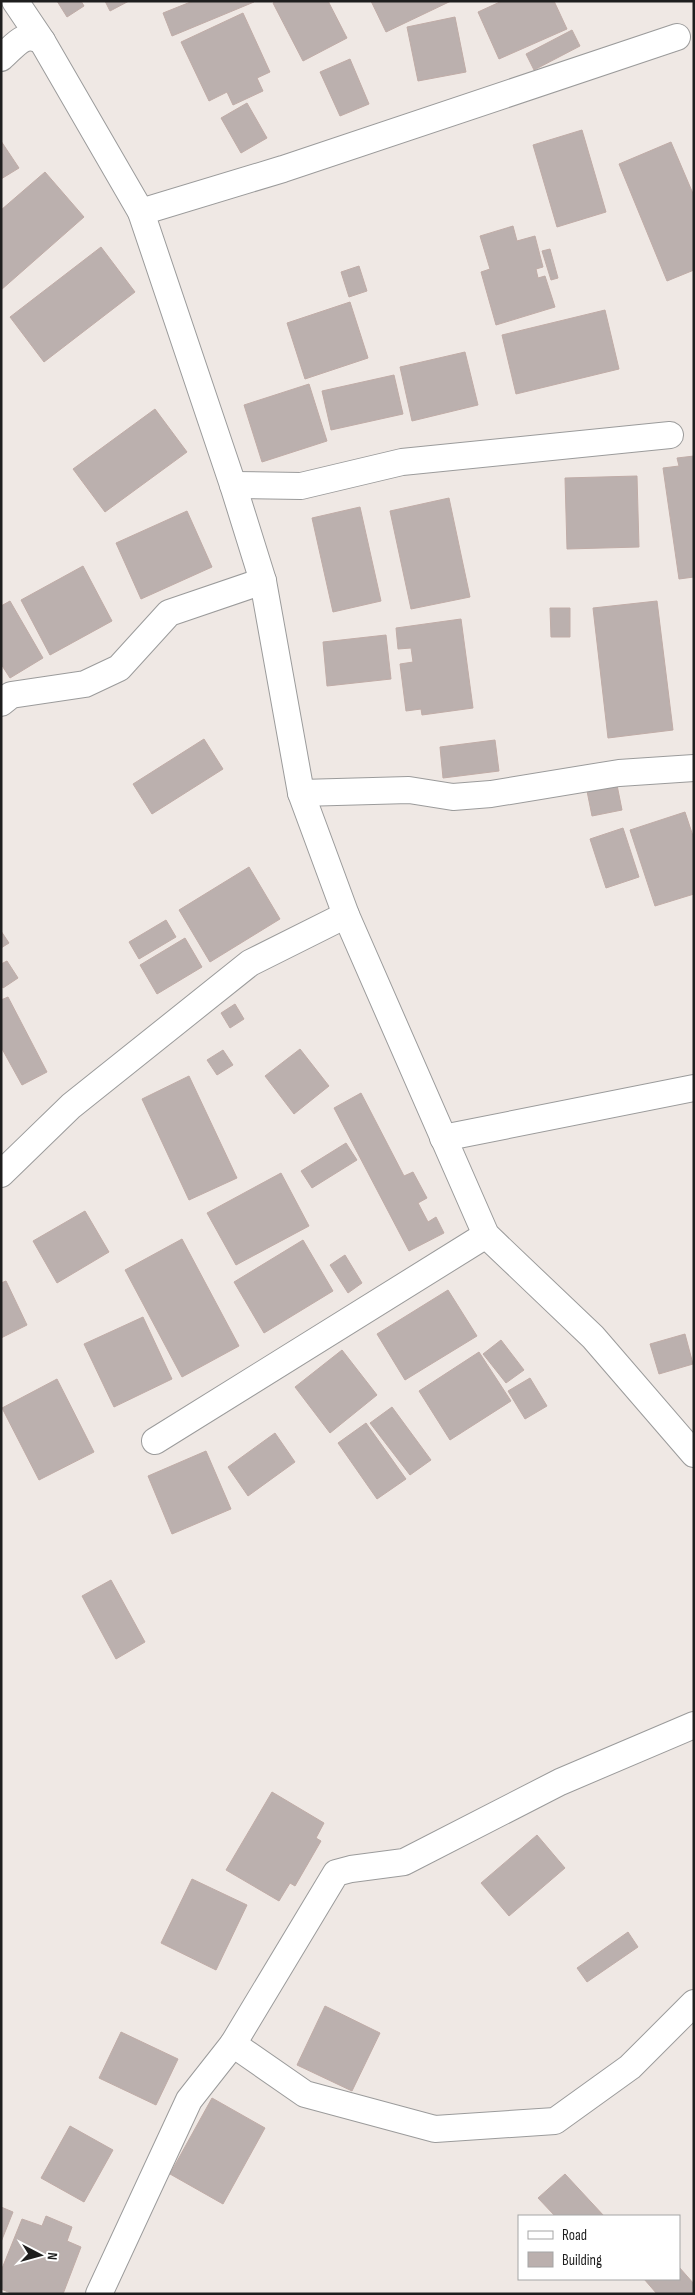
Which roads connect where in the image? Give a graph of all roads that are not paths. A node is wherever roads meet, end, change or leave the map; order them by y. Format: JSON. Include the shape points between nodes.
{"nodes":[{"id":1,"x":16,"y":2,"type":"edge"},
{"id":2,"x":677,"y":37,"type":"dead end"},
{"id":3,"x":42,"y":41,"type":"junction"},
{"id":4,"x":1,"y":58,"type":"edge"},
{"id":5,"x":141,"y":212,"type":"junction"},
{"id":6,"x":670,"y":435,"type":"dead end"},
{"id":7,"x":233,"y":485,"type":"junction"},
{"id":8,"x":263,"y":581,"type":"junction"},
{"id":9,"x":1,"y":703,"type":"edge"},
{"id":10,"x":694,"y":768,"type":"edge"},
{"id":11,"x":301,"y":793,"type":"junction"},
{"id":12,"x":346,"y":915,"type":"junction"},
{"id":13,"x":694,"y":1088,"type":"edge"},
{"id":14,"x":443,"y":1138,"type":"junction"},
{"id":15,"x":1,"y":1174,"type":"edge"},
{"id":16,"x":486,"y":1235,"type":"junction"},
{"id":17,"x":155,"y":1441,"type":"dead end"},
{"id":18,"x":694,"y":1454,"type":"edge"},
{"id":19,"x":694,"y":1725,"type":"edge"},
{"id":20,"x":694,"y":2003,"type":"edge"},
{"id":21,"x":233,"y":2044,"type":"junction"},
{"id":22,"x":99,"y":2294,"type":"edge"}],
"edges":[{"from":1,"to":3,"type":"street"},
{"from":2,"to":5,"type":"street","via":[[283,169]]},
{"from":3,"to":4,"type":"street","via":[[33,36],[26,37]]},
{"from":3,"to":5,"type":"street"},
{"from":5,"to":7,"type":"street"},
{"from":6,"to":7,"type":"street","via":[[402,462],[301,486]]},
{"from":7,"to":8,"type":"street"},
{"from":8,"to":9,"type":"street","via":[[169,613],[119,668],[85,684],[11,695]]},
{"from":8,"to":11,"type":"street"},
{"from":10,"to":11,"type":"street","via":[[619,773],[453,797],[409,790]]},
{"from":11,"to":12,"type":"street"},
{"from":12,"to":14,"type":"street"},
{"from":12,"to":15,"type":"street","via":[[250,963],[71,1106]]},
{"from":13,"to":14,"type":"street"},
{"from":14,"to":16,"type":"street"},
{"from":16,"to":17,"type":"street"},
{"from":16,"to":18,"type":"street","via":[[593,1337]]},
{"from":19,"to":21,"type":"street","via":[[560,1782],[404,1862],[336,1873]]},
{"from":20,"to":21,"type":"street","via":[[630,2068],[555,2121],[435,2129],[305,2094]]},
{"from":21,"to":22,"type":"street","via":[[189,2100]]}]}
